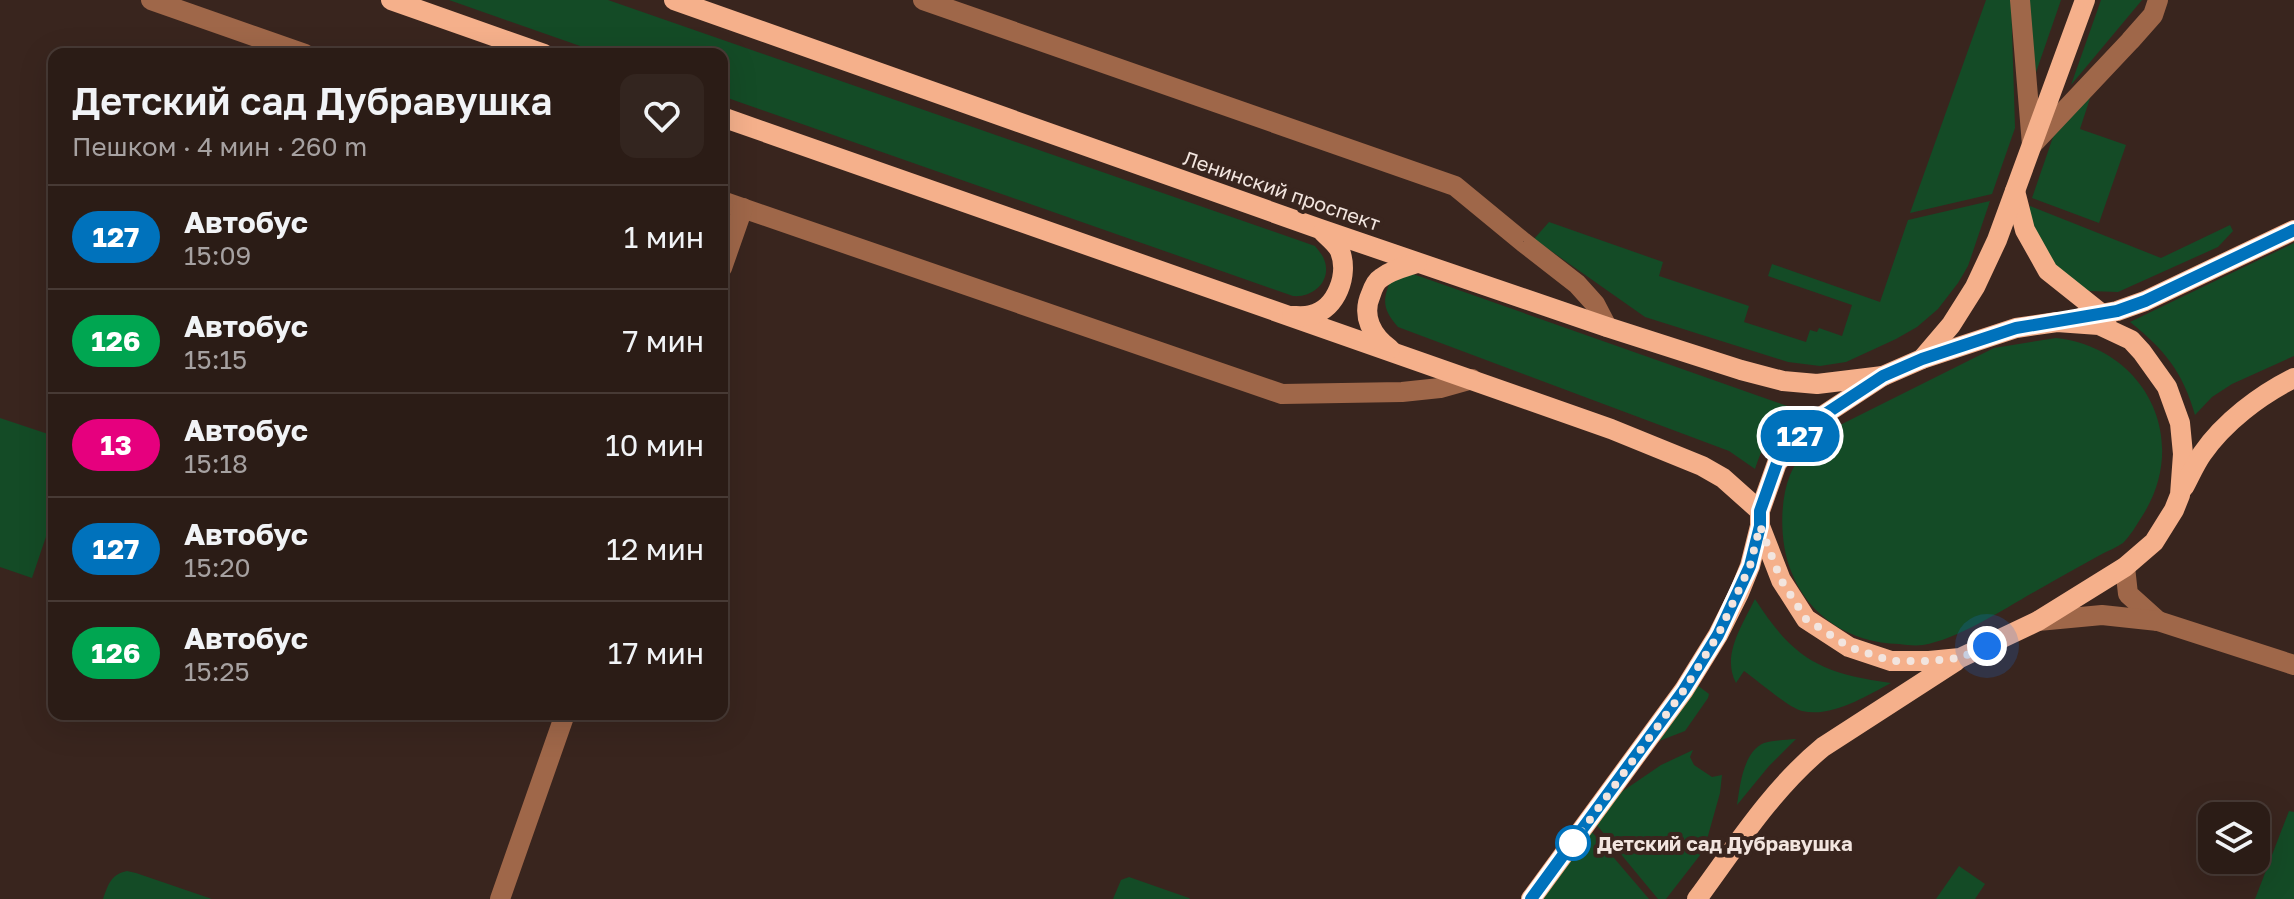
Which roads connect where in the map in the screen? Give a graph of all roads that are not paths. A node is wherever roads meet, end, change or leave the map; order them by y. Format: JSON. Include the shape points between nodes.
{"nodes":[{"id":1,"x":151,"y":0,"type":"edge"},
{"id":2,"x":391,"y":0,"type":"edge"},
{"id":3,"x":674,"y":0,"type":"edge"},
{"id":4,"x":923,"y":0,"type":"edge"},
{"id":5,"x":2020,"y":0,"type":"edge"},
{"id":6,"x":2085,"y":0,"type":"edge"},
{"id":7,"x":2158,"y":0,"type":"edge"},
{"id":8,"x":288,"y":48,"type":"edge"},
{"id":9,"x":527,"y":48,"type":"edge"},
{"id":10,"x":728,"y":119,"type":"edge"},
{"id":11,"x":2032,"y":145,"type":"junction"},
{"id":12,"x":2015,"y":191,"type":"junction"},
{"id":13,"x":728,"y":203,"type":"edge"},
{"id":14,"x":743,"y":208,"type":"junction"},
{"id":15,"x":1320,"y":229,"type":"junction"},
{"id":16,"x":2294,"y":230,"type":"edge"},
{"id":17,"x":728,"y":251,"type":"edge"},
{"id":18,"x":1417,"y":263,"type":"junction"},
{"id":19,"x":2104,"y":314,"type":"junction"},
{"id":20,"x":1288,"y":316,"type":"junction"},
{"id":21,"x":2057,"y":322,"type":"junction"},
{"id":22,"x":1607,"y":327,"type":"junction"},
{"id":23,"x":2131,"y":340,"type":"junction"},
{"id":24,"x":1395,"y":352,"type":"junction"},
{"id":25,"x":1922,"y":359,"type":"junction"},
{"id":26,"x":1883,"y":376,"type":"junction"},
{"id":27,"x":2294,"y":378,"type":"edge"},
{"id":28,"x":1472,"y":379,"type":"junction"},
{"id":29,"x":2180,"y":495,"type":"junction"},
{"id":30,"x":1760,"y":518,"type":"junction"},
{"id":31,"x":2125,"y":567,"type":"junction"},
{"id":32,"x":2038,"y":621,"type":"junction"},
{"id":33,"x":2158,"y":621,"type":"junction"},
{"id":34,"x":1960,"y":658,"type":"junction"},
{"id":35,"x":2294,"y":665,"type":"edge"},
{"id":36,"x":563,"y":720,"type":"edge"},
{"id":37,"x":500,"y":899,"type":"edge"},
{"id":38,"x":1531,"y":899,"type":"edge"},
{"id":39,"x":1697,"y":899,"type":"edge"}],
"edges":[{"from":1,"to":8,"type":"street"},
{"from":2,"to":9,"type":"main road"},
{"from":3,"to":15,"type":"main road","name":"Ленинский проспект"},
{"from":4,"to":22,"type":"street","via":[[1455,186],[1577,284]]},
{"from":5,"to":11,"type":"street"},
{"from":6,"to":11,"type":"main road"},
{"from":7,"to":11,"type":"street","via":[[2153,15]]},
{"from":10,"to":20,"type":"main road"},
{"from":11,"to":12,"type":"main road"},
{"from":12,"to":19,"type":"main road","via":[[2025,230],[2048,271]]},
{"from":12,"to":25,"type":"main road","via":[[1975,287]]},
{"from":13,"to":14,"type":"street"},
{"from":14,"to":17,"type":"street"},
{"from":14,"to":28,"type":"street","via":[[1282,394],[1402,392]]},
{"from":15,"to":18,"type":"main road","name":"Ленинский проспект"},
{"from":15,"to":20,"type":"main road","via":[[1340,248],[1343,278],[1325,307],[1312,315]]},
{"from":16,"to":19,"type":"main road","via":[[2145,301]]},
{"from":18,"to":22,"type":"main road","name":"Ленинский проспект"},
{"from":18,"to":24,"type":"main road","via":[[1378,279],[1369,298],[1366,315],[1371,328],[1377,340]]},
{"from":19,"to":21,"type":"main road"},
{"from":19,"to":23,"type":"main road"},
{"from":20,"to":24,"type":"main road"},
{"from":21,"to":23,"type":"main road","via":[[2099,325]]},
{"from":21,"to":25,"type":"main road","via":[[2016,328]]},
{"from":22,"to":26,"type":"main road","name":"Ленинский проспект","via":[[1783,381],[1817,384]]},
{"from":23,"to":29,"type":"main road","via":[[2167,387],[2180,423]]},
{"from":24,"to":28,"type":"main road"},
{"from":25,"to":26,"type":"main road"},
{"from":26,"to":30,"type":"main road","via":[[1810,424],[1777,463]]},
{"from":27,"to":29,"type":"main road","via":[[2218,433]]},
{"from":28,"to":30,"type":"main road","via":[[1702,466],[1723,478]]},
{"from":29,"to":31,"type":"main road","via":[[2154,542]]},
{"from":30,"to":34,"type":"main road","via":[[1781,580],[1806,619],[1849,647],[1891,661]]},
{"from":30,"to":38,"type":"main road","via":[[1750,566],[1718,635],[1684,690]]},
{"from":31,"to":32,"type":"main road"},
{"from":31,"to":33,"type":"street","via":[[2128,594]]},
{"from":32,"to":33,"type":"street","via":[[2102,615]]},
{"from":32,"to":34,"type":"main road"},
{"from":33,"to":35,"type":"street"},
{"from":34,"to":39,"type":"main road","via":[[1805,762],[1758,814]]},
{"from":36,"to":37,"type":"street"}]}
